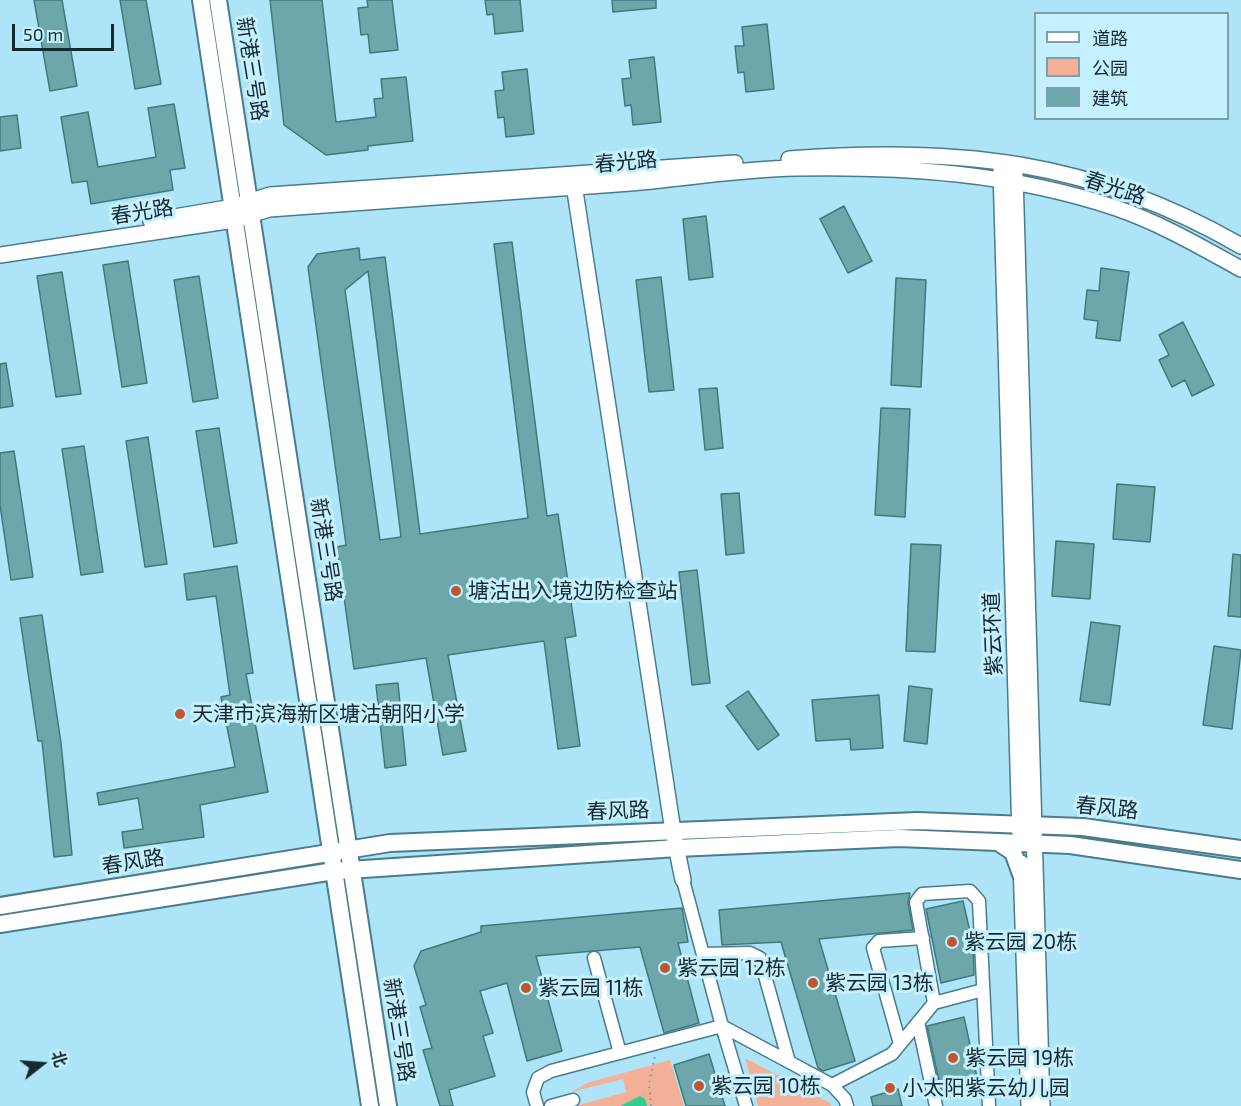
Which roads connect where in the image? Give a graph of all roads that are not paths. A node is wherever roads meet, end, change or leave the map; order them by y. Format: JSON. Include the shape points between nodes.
{"nodes":[{"id":1,"x":201,"y":0,"type":"edge"},
{"id":2,"x":218,"y":0,"type":"edge"},
{"id":3,"x":1008,"y":162,"type":"junction"},
{"id":4,"x":573,"y":181,"type":"junction"},
{"id":5,"x":1008,"y":182,"type":"junction"},
{"id":6,"x":250,"y":207,"type":"junction"},
{"id":7,"x":233,"y":213,"type":"junction"},
{"id":8,"x":0,"y":244,"type":"edge"},
{"id":9,"x":1241,"y":246,"type":"edge"},
{"id":10,"x":0,"y":255,"type":"edge"},
{"id":11,"x":1241,"y":269,"type":"edge"},
{"id":12,"x":342,"y":803,"type":"junction"},
{"id":13,"x":673,"y":831,"type":"junction"},
{"id":14,"x":1024,"y":835,"type":"junction"},
{"id":15,"x":994,"y":841,"type":"junction"},
{"id":16,"x":390,"y":843,"type":"junction"},
{"id":17,"x":677,"y":848,"type":"junction"},
{"id":18,"x":1241,"y":849,"type":"edge"},
{"id":19,"x":342,"y":859,"type":"junction"},
{"id":20,"x":1241,"y":870,"type":"edge"},
{"id":21,"x":1028,"y":875,"type":"junction"},
{"id":22,"x":297,"y":876,"type":"junction"},
{"id":23,"x":683,"y":880,"type":"joint"},
{"id":24,"x":0,"y":906,"type":"edge"},
{"id":25,"x":339,"y":906,"type":"junction"},
{"id":26,"x":0,"y":924,"type":"edge"},
{"id":27,"x":923,"y":938,"type":"junction"},
{"id":28,"x":703,"y":954,"type":"junction"},
{"id":29,"x":594,"y":958,"type":"dead end"},
{"id":30,"x":983,"y":990,"type":"junction"},
{"id":31,"x":934,"y":1003,"type":"junction"},
{"id":32,"x":918,"y":1022,"type":"junction"},
{"id":33,"x":722,"y":1026,"type":"junction"},
{"id":34,"x":900,"y":1044,"type":"junction"},
{"id":35,"x":620,"y":1053,"type":"junction"},
{"id":36,"x":789,"y":1062,"type":"junction"},
{"id":37,"x":832,"y":1085,"type":"junction"},
{"id":38,"x":573,"y":1100,"type":"dead end"},
{"id":39,"x":370,"y":1106,"type":"edge"},
{"id":40,"x":388,"y":1106,"type":"edge"},
{"id":41,"x":537,"y":1106,"type":"edge"},
{"id":42,"x":551,"y":1106,"type":"edge"},
{"id":43,"x":746,"y":1106,"type":"edge"},
{"id":44,"x":847,"y":1106,"type":"edge"},
{"id":45,"x":936,"y":1106,"type":"edge"},
{"id":46,"x":989,"y":1106,"type":"edge"},
{"id":47,"x":1029,"y":1106,"type":"edge"},
{"id":48,"x":1042,"y":1106,"type":"edge"}],
"edges":[{"from":1,"to":7,"type":"main road","name":"新港三号路"},
{"from":2,"to":6,"type":"main road","name":"新港三号路"},
{"from":3,"to":4,"type":"street","name":"春光路","via":[[958,156],[858,155]]},
{"from":3,"to":5,"type":"street","name":"紫云环道"},
{"from":3,"to":9,"type":"street","name":"春光路","via":[[1117,187],[1169,208]]},
{"from":4,"to":5,"type":"street","name":"春光路","via":[[795,168],[910,169]]},
{"from":4,"to":6,"type":"street","name":"春光路","via":[[269,209]]},
{"from":4,"to":13,"type":"street"},
{"from":5,"to":11,"type":"street","name":"春光路","via":[[1117,209],[1169,230]]},
{"from":5,"to":14,"type":"street","name":"紫云环道"},
{"from":6,"to":7,"type":"street","name":"春光路"},
{"from":6,"to":12,"type":"main road","name":"新港三号路"},
{"from":7,"to":8,"type":"street","name":"春光路"},
{"from":7,"to":10,"type":"street","name":"春光路"},
{"from":7,"to":19,"type":"main road","name":"新港三号路","via":[[323,803]]},
{"from":12,"to":16,"type":"main road","via":[[351,828],[359,836]]},
{"from":12,"to":19,"type":"main road","name":"新港三号路"},
{"from":13,"to":14,"type":"main road","name":"春风路","via":[[917,821],[992,824]]},
{"from":13,"to":16,"type":"main road","name":"春风路"},
{"from":13,"to":17,"type":"street"},
{"from":14,"to":15,"type":"main road","name":"春风路"},
{"from":14,"to":18,"type":"main road","name":"春风路","via":[[1083,827]]},
{"from":14,"to":20,"type":"main road","name":"春风路"},
{"from":14,"to":21,"type":"street","name":"紫云环道"},
{"from":15,"to":17,"type":"main road","name":"春风路","via":[[899,838]]},
{"from":15,"to":21,"type":"main road","via":[[1013,852]]},
{"from":16,"to":19,"type":"main road","name":"春风路"},
{"from":17,"to":19,"type":"main road","name":"春风路","via":[[394,866]]},
{"from":17,"to":23,"type":"street"},
{"from":19,"to":22,"type":"main road","name":"春风路"},
{"from":19,"to":24,"type":"main road","name":"春风路","via":[[295,859]]},
{"from":19,"to":25,"type":"main road","name":"新港三号路"},
{"from":19,"to":40,"type":"main road","name":"新港三号路","via":[[358,906]]},
{"from":21,"to":47,"type":"street","name":"紫云环道"},
{"from":21,"to":48,"type":"street","name":"紫云环道"},
{"from":22,"to":25,"type":"main road","via":[[325,884]]},
{"from":22,"to":26,"type":"main road","name":"春风路"},
{"from":23,"to":28,"type":"street"},
{"from":25,"to":39,"type":"main road","name":"新港三号路"},
{"from":27,"to":30,"type":"street","via":[[916,902],[922,894],[970,891],[979,901]]},
{"from":27,"to":31,"type":"street"},
{"from":27,"to":34,"type":"street","via":[[879,941],[873,948]]},
{"from":28,"to":33,"type":"street"},
{"from":28,"to":36,"type":"street","via":[[750,953],[760,958]]},
{"from":29,"to":35,"type":"street"},
{"from":30,"to":31,"type":"street"},
{"from":30,"to":46,"type":"street"},
{"from":31,"to":32,"type":"street"},
{"from":32,"to":34,"type":"street"},
{"from":32,"to":45,"type":"street"},
{"from":33,"to":35,"type":"street"},
{"from":33,"to":36,"type":"street"},
{"from":33,"to":43,"type":"street"},
{"from":34,"to":37,"type":"street","via":[[892,1054]]},
{"from":35,"to":41,"type":"street","via":[[538,1078],[533,1092]]},
{"from":36,"to":37,"type":"street"},
{"from":37,"to":44,"type":"street"},
{"from":38,"to":42,"type":"street"}]}
